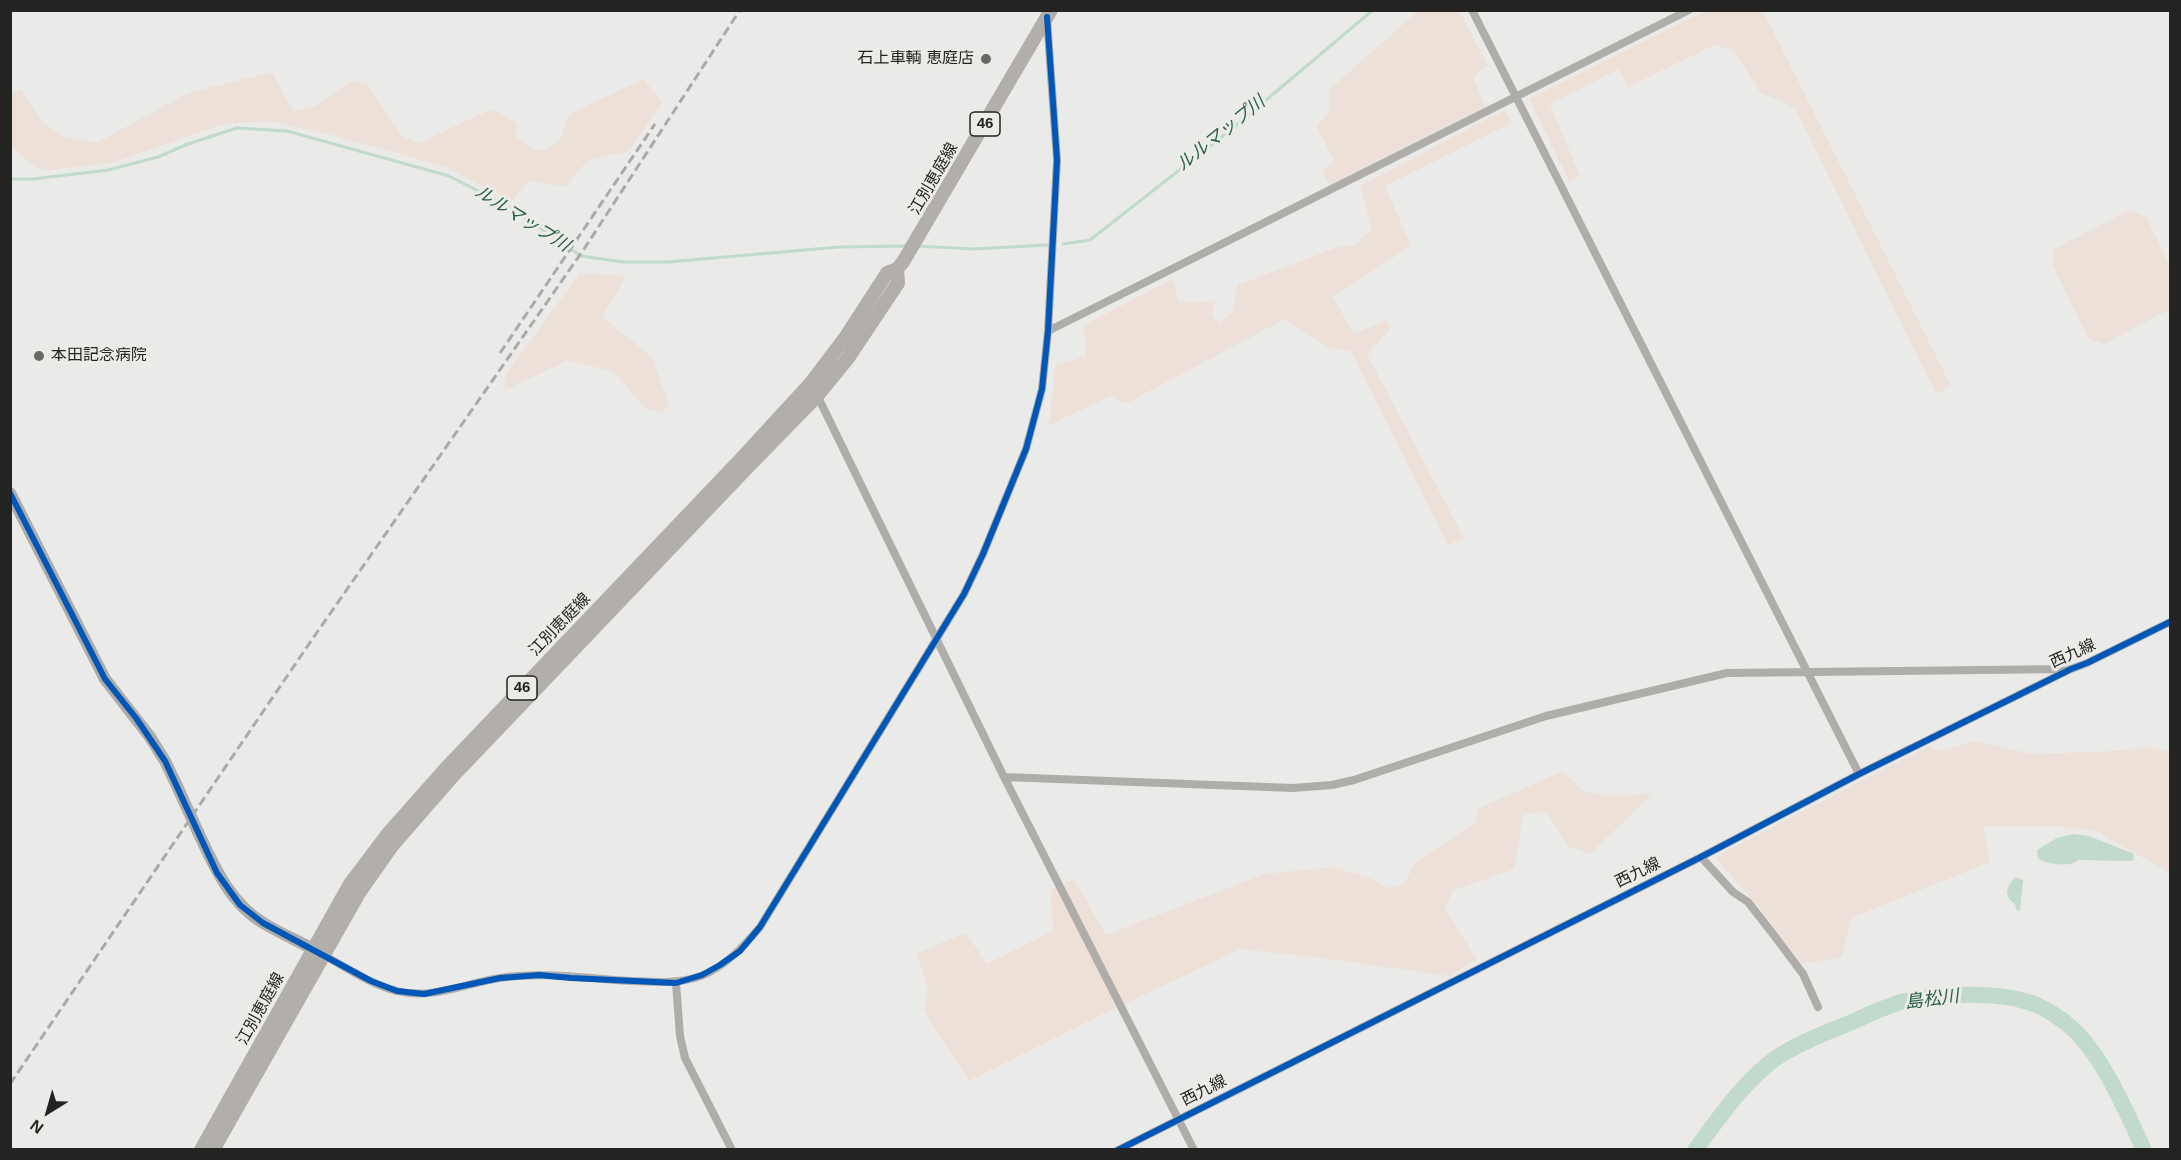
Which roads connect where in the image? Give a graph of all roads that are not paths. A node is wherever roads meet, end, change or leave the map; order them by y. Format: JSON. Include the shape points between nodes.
{"nodes":[{"id":1,"x":1472,"y":10,"type":"edge"},
{"id":2,"x":1689,"y":10,"type":"edge"},
{"id":3,"x":1049,"y":14,"type":"edge"},
{"id":4,"x":1515,"y":98,"type":"junction"},
{"id":5,"x":1048,"y":331,"type":"junction"},
{"id":6,"x":814,"y":390,"type":"junction"},
{"id":7,"x":10,"y":493,"type":"edge"},
{"id":8,"x":2170,"y":622,"type":"edge"},
{"id":9,"x":936,"y":639,"type":"junction"},
{"id":10,"x":2071,"y":669,"type":"junction"},
{"id":11,"x":1807,"y":671,"type":"junction"},
{"id":12,"x":1859,"y":774,"type":"junction"},
{"id":13,"x":1004,"y":777,"type":"junction"},
{"id":14,"x":1701,"y":857,"type":"junction"},
{"id":15,"x":318,"y":952,"type":"junction"},
{"id":16,"x":676,"y":983,"type":"junction"},
{"id":17,"x":1818,"y":1007,"type":"dead end"},
{"id":18,"x":1178,"y":1119,"type":"junction"},
{"id":19,"x":201,"y":1149,"type":"edge"},
{"id":20,"x":213,"y":1149,"type":"edge"},
{"id":21,"x":732,"y":1149,"type":"edge"},
{"id":22,"x":1118,"y":1149,"type":"edge"},
{"id":23,"x":1194,"y":1149,"type":"edge"}],
"edges":[{"from":1,"to":4,"type":"street"},
{"from":2,"to":4,"type":"street"},
{"from":3,"to":5,"type":"street","via":[[1057,160]]},
{"from":3,"to":6,"type":"main road","name":"江別恵庭線","number":"46","via":[[900,266],[898,283],[848,358]]},
{"from":4,"to":5,"type":"street"},
{"from":4,"to":11,"type":"street"},
{"from":5,"to":9,"type":"street","via":[[1042,389],[1026,449],[983,554]]},
{"from":6,"to":9,"type":"street"},
{"from":6,"to":15,"type":"main road","name":"江別恵庭線","number":"46","via":[[453,776],[392,846]]},
{"from":7,"to":15,"type":"street","bridge":true,"via":[[105,678],[165,761],[217,873],[240,905],[263,923]]},
{"from":8,"to":10,"type":"street","name":"西九線"},
{"from":9,"to":13,"type":"street"},
{"from":9,"to":16,"type":"street","via":[[760,927],[740,951],[720,965]]},
{"from":10,"to":11,"type":"street"},
{"from":10,"to":12,"type":"street","name":"西九線"},
{"from":11,"to":12,"type":"street"},
{"from":11,"to":13,"type":"street","via":[[1727,673],[1546,716],[1332,785],[1293,788]]},
{"from":12,"to":14,"type":"street","name":"西九線"},
{"from":13,"to":18,"type":"street"},
{"from":14,"to":17,"type":"street","via":[[1733,892],[1748,902],[1773,934],[1803,974]]},
{"from":14,"to":18,"type":"street","name":"西九線"},
{"from":15,"to":16,"type":"street","via":[[371,981],[397,991],[424,994],[500,978],[539,975]]},
{"from":15,"to":19,"type":"main road","name":"江別恵庭線","number":"46"},
{"from":15,"to":20,"type":"main road","name":"江別恵庭線","number":"46"},
{"from":16,"to":21,"type":"street","via":[[680,1036],[686,1058]]},
{"from":18,"to":22,"type":"street","name":"西九線"},
{"from":18,"to":23,"type":"street"}]}
